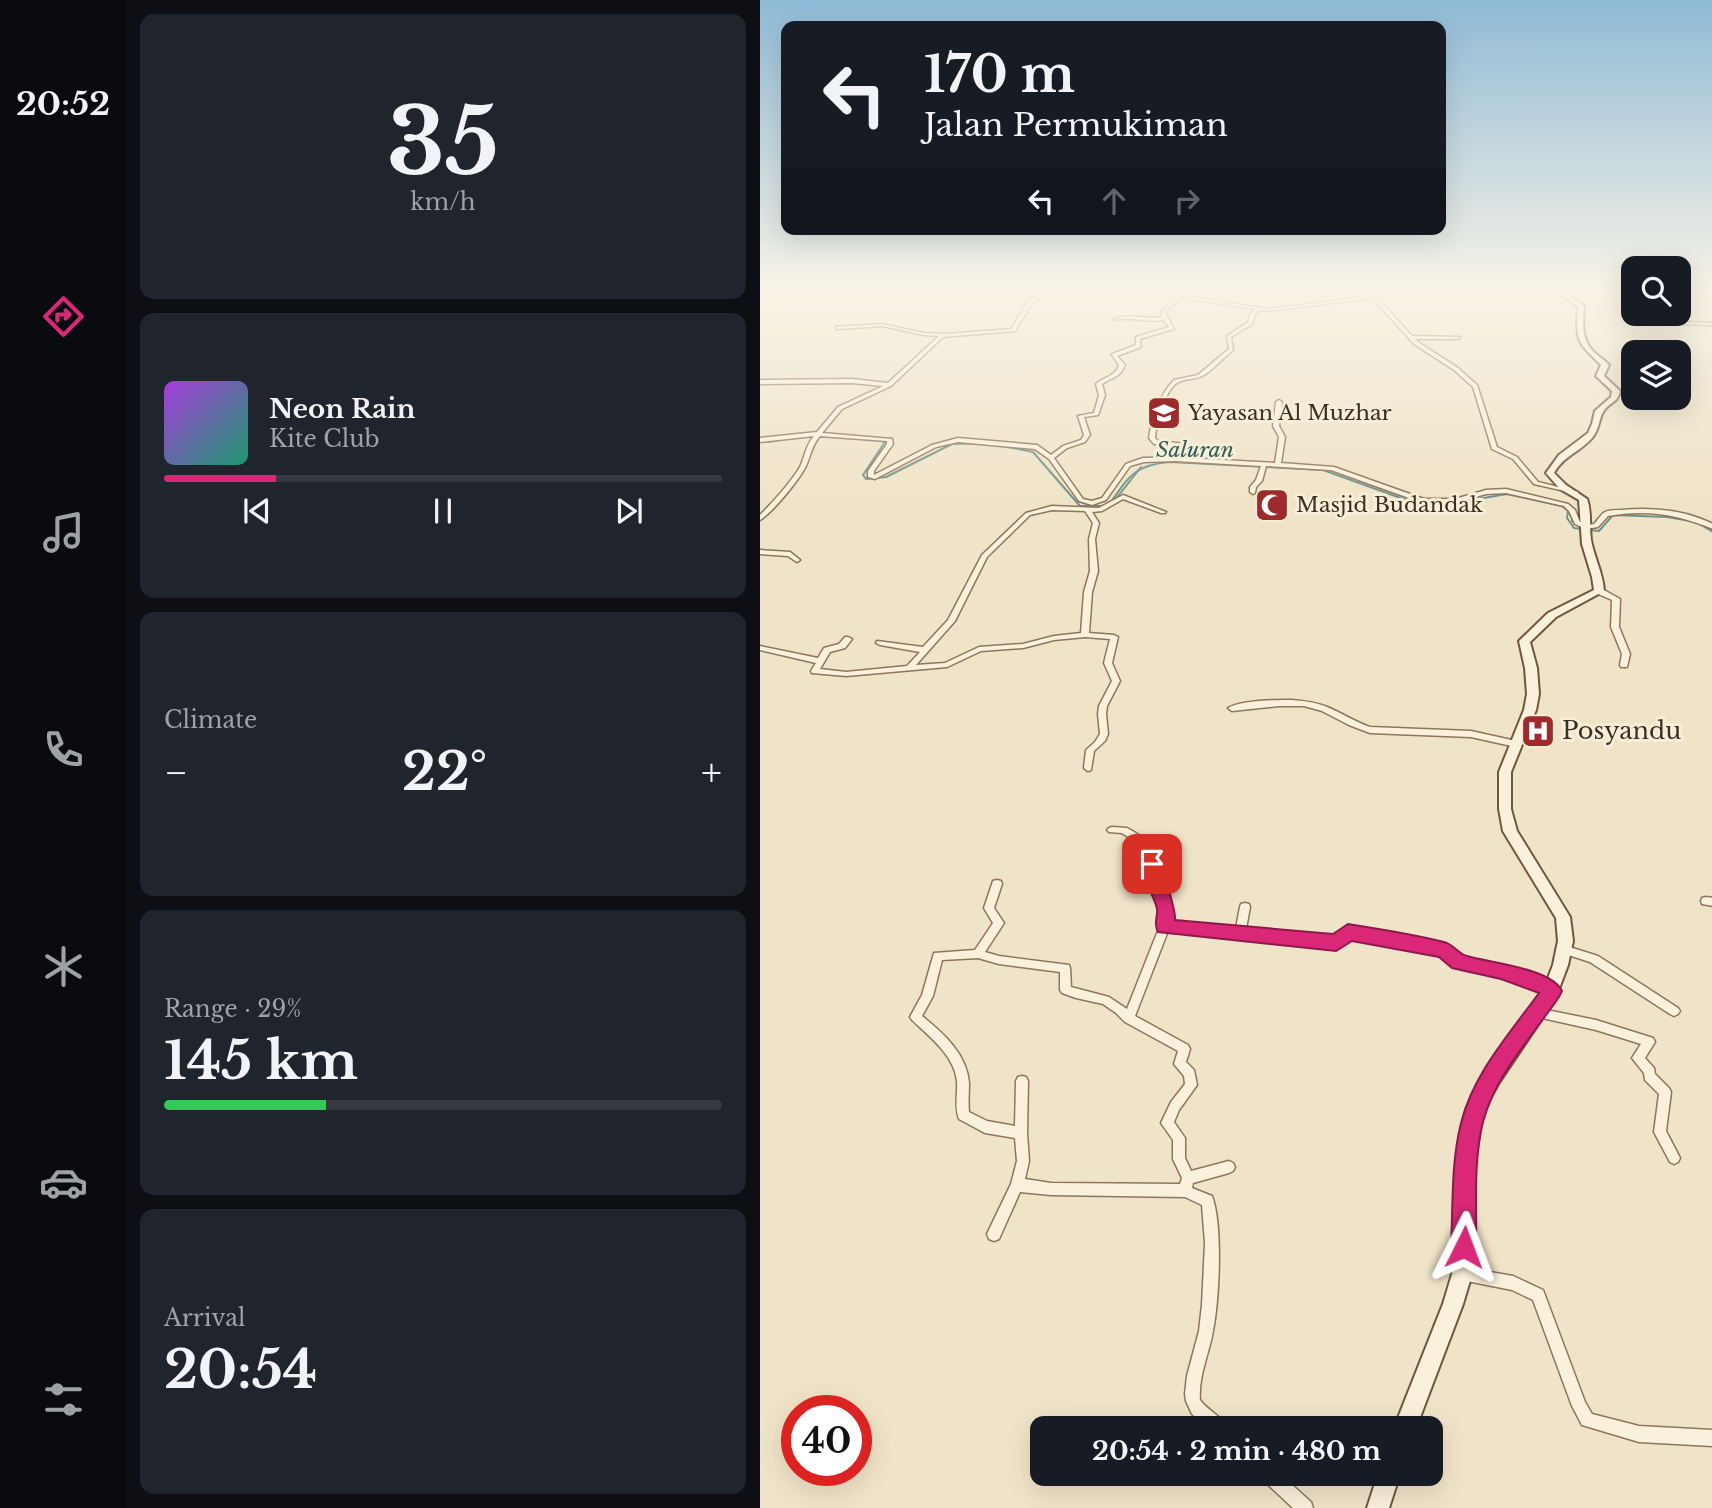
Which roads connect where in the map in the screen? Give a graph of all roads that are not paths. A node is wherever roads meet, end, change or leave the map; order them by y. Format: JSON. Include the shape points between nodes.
{"nodes":[{"id":1,"x":919,"y":358,"type":"edge"},
{"id":2,"x":1117,"y":358,"type":"edge"},
{"id":3,"x":1221,"y":358,"type":"edge"},
{"id":4,"x":1438,"y":358,"type":"edge"},
{"id":5,"x":1597,"y":358,"type":"edge"},
{"id":6,"x":760,"y":382,"type":"edge"},
{"id":7,"x":889,"y":385,"type":"junction"},
{"id":8,"x":1279,"y":402,"type":"dead end"},
{"id":9,"x":817,"y":434,"type":"junction"},
{"id":10,"x":760,"y":440,"type":"edge"},
{"id":11,"x":1050,"y":458,"type":"junction"},
{"id":12,"x":1181,"y":459,"type":"junction"},
{"id":13,"x":1278,"y":465,"type":"junction"},
{"id":14,"x":1263,"y":466,"type":"junction"},
{"id":15,"x":1253,"y":492,"type":"dead end"},
{"id":16,"x":1579,"y":494,"type":"junction"},
{"id":17,"x":1088,"y":507,"type":"junction"},
{"id":18,"x":1163,"y":512,"type":"dead end"},
{"id":19,"x":760,"y":518,"type":"edge"},
{"id":20,"x":1713,"y":527,"type":"edge"},
{"id":21,"x":1586,"y":530,"type":"junction"},
{"id":22,"x":760,"y":551,"type":"edge"},
{"id":23,"x":797,"y":560,"type":"dead end"},
{"id":24,"x":1599,"y":591,"type":"junction"},
{"id":25,"x":1086,"y":635,"type":"junction"},
{"id":26,"x":848,"y":639,"type":"dead end"},
{"id":27,"x":880,"y":643,"type":"dead end"},
{"id":28,"x":760,"y":648,"type":"edge"},
{"id":29,"x":925,"y":650,"type":"junction"},
{"id":30,"x":820,"y":661,"type":"junction"},
{"id":31,"x":1624,"y":665,"type":"dead end"},
{"id":32,"x":911,"y":666,"type":"junction"},
{"id":33,"x":1232,"y":708,"type":"dead end"},
{"id":34,"x":1515,"y":744,"type":"junction"},
{"id":35,"x":1088,"y":768,"type":"dead end"},
{"id":36,"x":1112,"y":830,"type":"dead end"},
{"id":37,"x":997,"y":884,"type":"dead end"},
{"id":38,"x":1245,"y":907,"type":"dead end"},
{"id":39,"x":1164,"y":926,"type":"junction"},
{"id":40,"x":1240,"y":933,"type":"junction"},
{"id":41,"x":1563,"y":949,"type":"junction"},
{"id":42,"x":978,"y":954,"type":"junction"},
{"id":43,"x":1552,"y":991,"type":"junction"},
{"id":44,"x":1674,"y":1011,"type":"dead end"},
{"id":45,"x":1537,"y":1013,"type":"junction"},
{"id":46,"x":1129,"y":1018,"type":"junction"},
{"id":47,"x":1022,"y":1081,"type":"dead end"},
{"id":48,"x":1021,"y":1133,"type":"junction"},
{"id":49,"x":1674,"y":1158,"type":"dead end"},
{"id":50,"x":1229,"y":1167,"type":"dead end"},
{"id":51,"x":1017,"y":1185,"type":"junction"},
{"id":52,"x":1187,"y":1185,"type":"junction"},
{"id":53,"x":994,"y":1234,"type":"dead end"},
{"id":54,"x":1462,"y":1274,"type":"junction"},
{"id":55,"x":1206,"y":1416,"type":"edge"},
{"id":56,"x":1409,"y":1416,"type":"edge"},
{"id":57,"x":1713,"y":1438,"type":"edge"},
{"id":58,"x":1282,"y":1486,"type":"edge"},
{"id":59,"x":1385,"y":1486,"type":"edge"},
{"id":60,"x":1305,"y":1508,"type":"edge"},
{"id":61,"x":1378,"y":1508,"type":"edge"}],
"edges":[{"from":1,"to":7,"type":"street"},
{"from":2,"to":11,"type":"street","via":[[1121,370],[1099,384],[1101,400],[1096,414],[1081,416],[1087,435]]},
{"from":3,"to":12,"type":"street","via":[[1200,376],[1176,381],[1155,422],[1152,438],[1156,443],[1185,445]]},
{"from":4,"to":16,"type":"street","via":[[1472,382],[1494,448],[1515,458],[1536,483]]},
{"from":5,"to":16,"type":"street","via":[[1605,365],[1600,376],[1616,391],[1615,398],[1599,411],[1597,429],[1585,443],[1553,464],[1551,477]]},
{"from":6,"to":7,"type":"street"},
{"from":7,"to":9,"type":"street","via":[[840,408]]},
{"from":8,"to":13,"type":"street","via":[[1276,426],[1282,437]]},
{"from":9,"to":10,"type":"street"},
{"from":9,"to":11,"type":"street","via":[[890,440],[871,471],[872,477],[934,446],[958,440],[1037,447]]},
{"from":9,"to":19,"type":"street","via":[[803,467]]},
{"from":11,"to":17,"type":"street"},
{"from":12,"to":14,"type":"street"},
{"from":12,"to":17,"type":"street","via":[[1128,465],[1108,495]]},
{"from":13,"to":14,"type":"street"},
{"from":13,"to":21,"type":"street","via":[[1332,468],[1423,501],[1518,492],[1566,505]]},
{"from":14,"to":15,"type":"street"},
{"from":16,"to":21,"type":"street","via":[[1586,508]]},
{"from":17,"to":18,"type":"street","via":[[1105,508],[1123,497]]},
{"from":17,"to":25,"type":"street","via":[[1096,523]]},
{"from":17,"to":29,"type":"street","via":[[1028,514],[981,560],[951,621]]},
{"from":20,"to":21,"type":"street","via":[[1689,516],[1630,512],[1606,514]]},
{"from":21,"to":24,"type":"street"},
{"from":22,"to":23,"type":"street","via":[[790,554]]},
{"from":24,"to":31,"type":"street","via":[[1616,599],[1615,627],[1626,654]]},
{"from":24,"to":34,"type":"street","via":[[1552,615],[1524,641],[1533,694]]},
{"from":25,"to":32,"type":"street","via":[[988,647],[947,665]]},
{"from":25,"to":35,"type":"street","via":[[1114,636],[1108,663],[1116,681],[1102,707],[1104,738],[1090,750]]},
{"from":26,"to":30,"type":"street","via":[[827,650]]},
{"from":27,"to":29,"type":"street"},
{"from":28,"to":30,"type":"street"},
{"from":29,"to":32,"type":"street"},
{"from":30,"to":32,"type":"street","via":[[815,671],[832,673]]},
{"from":33,"to":34,"type":"street","via":[[1308,704],[1370,730],[1471,734]]},
{"from":34,"to":41,"type":"street","via":[[1504,782],[1510,831],[1563,917]]},
{"from":36,"to":39,"type":"street","via":[[1124,830],[1147,849],[1167,910]]},
{"from":37,"to":42,"type":"street","via":[[989,908],[999,923]]},
{"from":38,"to":40,"type":"street"},
{"from":39,"to":40,"type":"street"},
{"from":39,"to":46,"type":"street"},
{"from":40,"to":43,"type":"street","via":[[1336,943],[1348,932],[1388,938],[1445,950],[1459,963],[1501,971]]},
{"from":41,"to":43,"type":"street"},
{"from":41,"to":44,"type":"street","via":[[1594,959]]},
{"from":42,"to":46,"type":"street","via":[[1064,968],[1066,990],[1115,1002]]},
{"from":42,"to":48,"type":"street","via":[[938,956],[916,1017],[952,1052],[963,1079],[962,1115],[985,1127]]},
{"from":43,"to":45,"type":"street"},
{"from":45,"to":49,"type":"street","via":[[1649,1042],[1638,1058],[1665,1092],[1660,1132]]},
{"from":45,"to":54,"type":"street","via":[[1500,1065],[1472,1122]]},
{"from":46,"to":52,"type":"street","via":[[1184,1051],[1180,1064],[1190,1074],[1191,1085],[1167,1123],[1179,1138],[1179,1159]]},
{"from":47,"to":48,"type":"street"},
{"from":48,"to":51,"type":"street","via":[[1023,1161]]},
{"from":50,"to":52,"type":"street"},
{"from":51,"to":52,"type":"street","via":[[1107,1191]]},
{"from":51,"to":53,"type":"street"},
{"from":52,"to":55,"type":"street","via":[[1211,1207],[1207,1327],[1193,1395]]},
{"from":54,"to":56,"type":"street"},
{"from":54,"to":57,"type":"street","via":[[1513,1283],[1538,1295],[1587,1420],[1639,1434]]},
{"from":58,"to":60,"type":"street"},
{"from":59,"to":61,"type":"street"}]}
